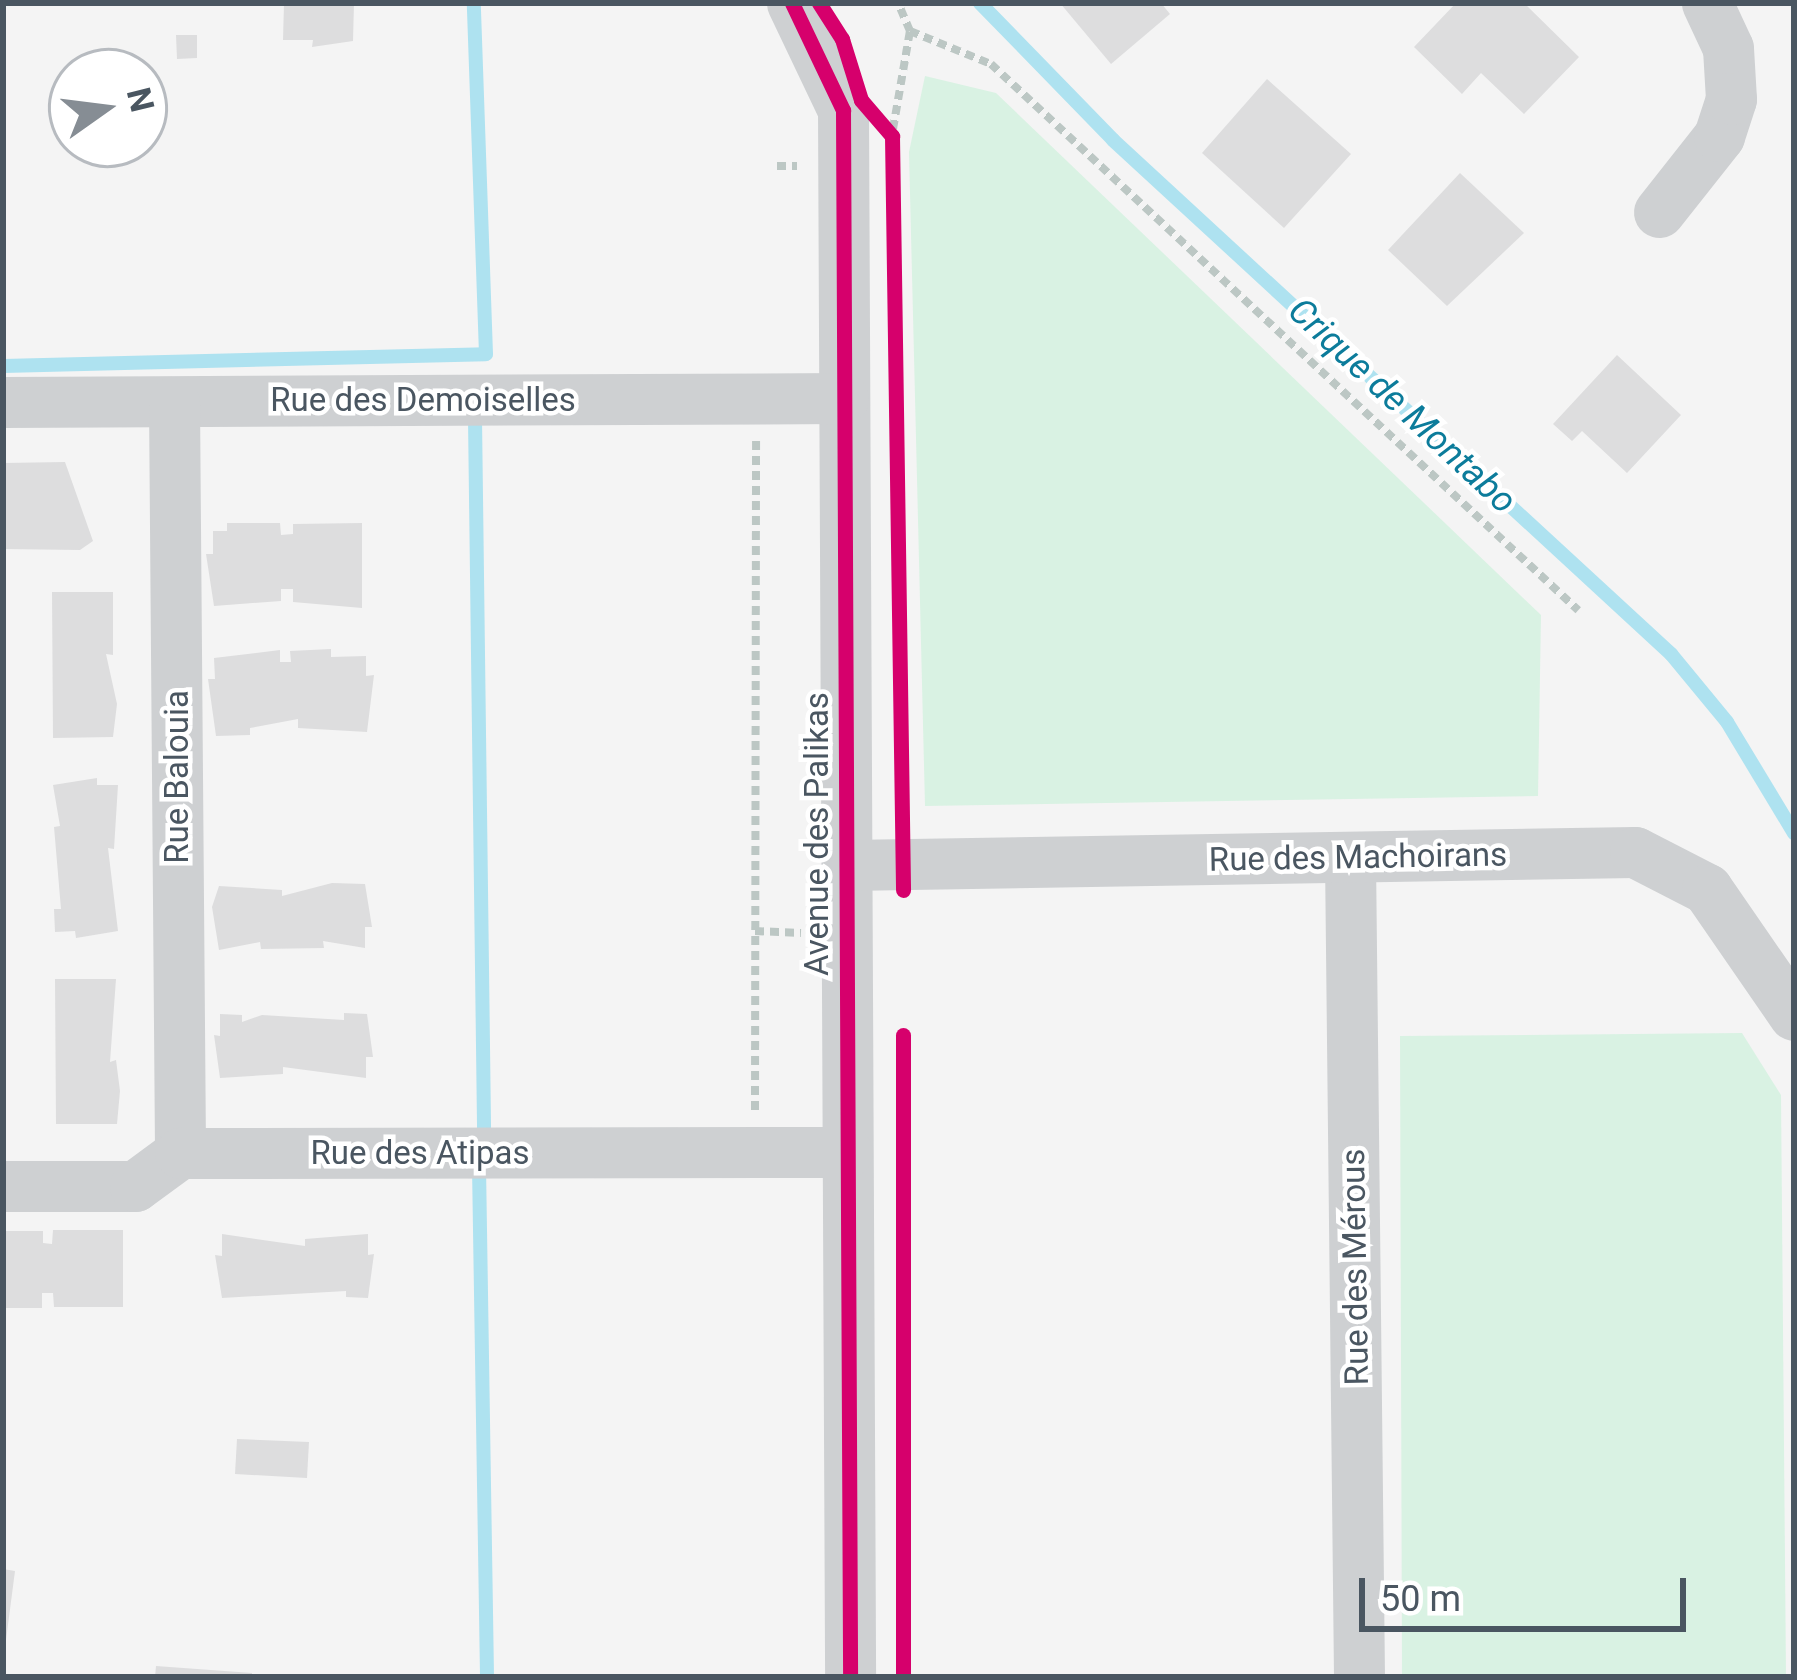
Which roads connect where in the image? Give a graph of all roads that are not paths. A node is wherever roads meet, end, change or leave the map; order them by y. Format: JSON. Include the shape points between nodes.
{"nodes":[{"id":1,"x":792,"y":3,"type":"edge"},
{"id":2,"x":1707,"y":3,"type":"edge"},
{"id":3,"x":1660,"y":212,"type":"dead end"},
{"id":4,"x":844,"y":398,"type":"junction"},
{"id":5,"x":3,"y":402,"type":"edge"},
{"id":6,"x":174,"y":402,"type":"junction"},
{"id":7,"x":1350,"y":858,"type":"junction"},
{"id":8,"x":848,"y":865,"type":"junction"},
{"id":9,"x":1794,"y":1015,"type":"edge"},
{"id":10,"x":847,"y":1151,"type":"junction"},
{"id":11,"x":180,"y":1153,"type":"junction"},
{"id":12,"x":3,"y":1186,"type":"edge"},
{"id":13,"x":850,"y":1677,"type":"edge"},
{"id":14,"x":1359,"y":1677,"type":"edge"}],
"edges":[{"from":1,"to":4,"type":"street","name":"Avenue des Palikas","via":[[843,110]]},
{"from":2,"to":3,"type":"street","via":[[1728,47],[1731,99],[1719,136]]},
{"from":4,"to":6,"type":"street","name":"Rue des Demoiselles"},
{"from":4,"to":8,"type":"street","name":"Avenue des Palikas"},
{"from":5,"to":6,"type":"street","name":"Rue des Demoiselles"},
{"from":6,"to":11,"type":"street","name":"Rue Balouia"},
{"from":7,"to":8,"type":"street","name":"Rue des Machoirans"},
{"from":7,"to":9,"type":"street","name":"Rue des Machoirans","via":[[1634,852],[1707,890]]},
{"from":7,"to":14,"type":"street","name":"Rue des Mérous"},
{"from":8,"to":10,"type":"street","name":"Avenue des Palikas"},
{"from":10,"to":11,"type":"street","name":"Rue des Atipas"},
{"from":10,"to":13,"type":"street","name":"Avenue des Palikas"},
{"from":11,"to":12,"type":"street","via":[[135,1186]]}]}
